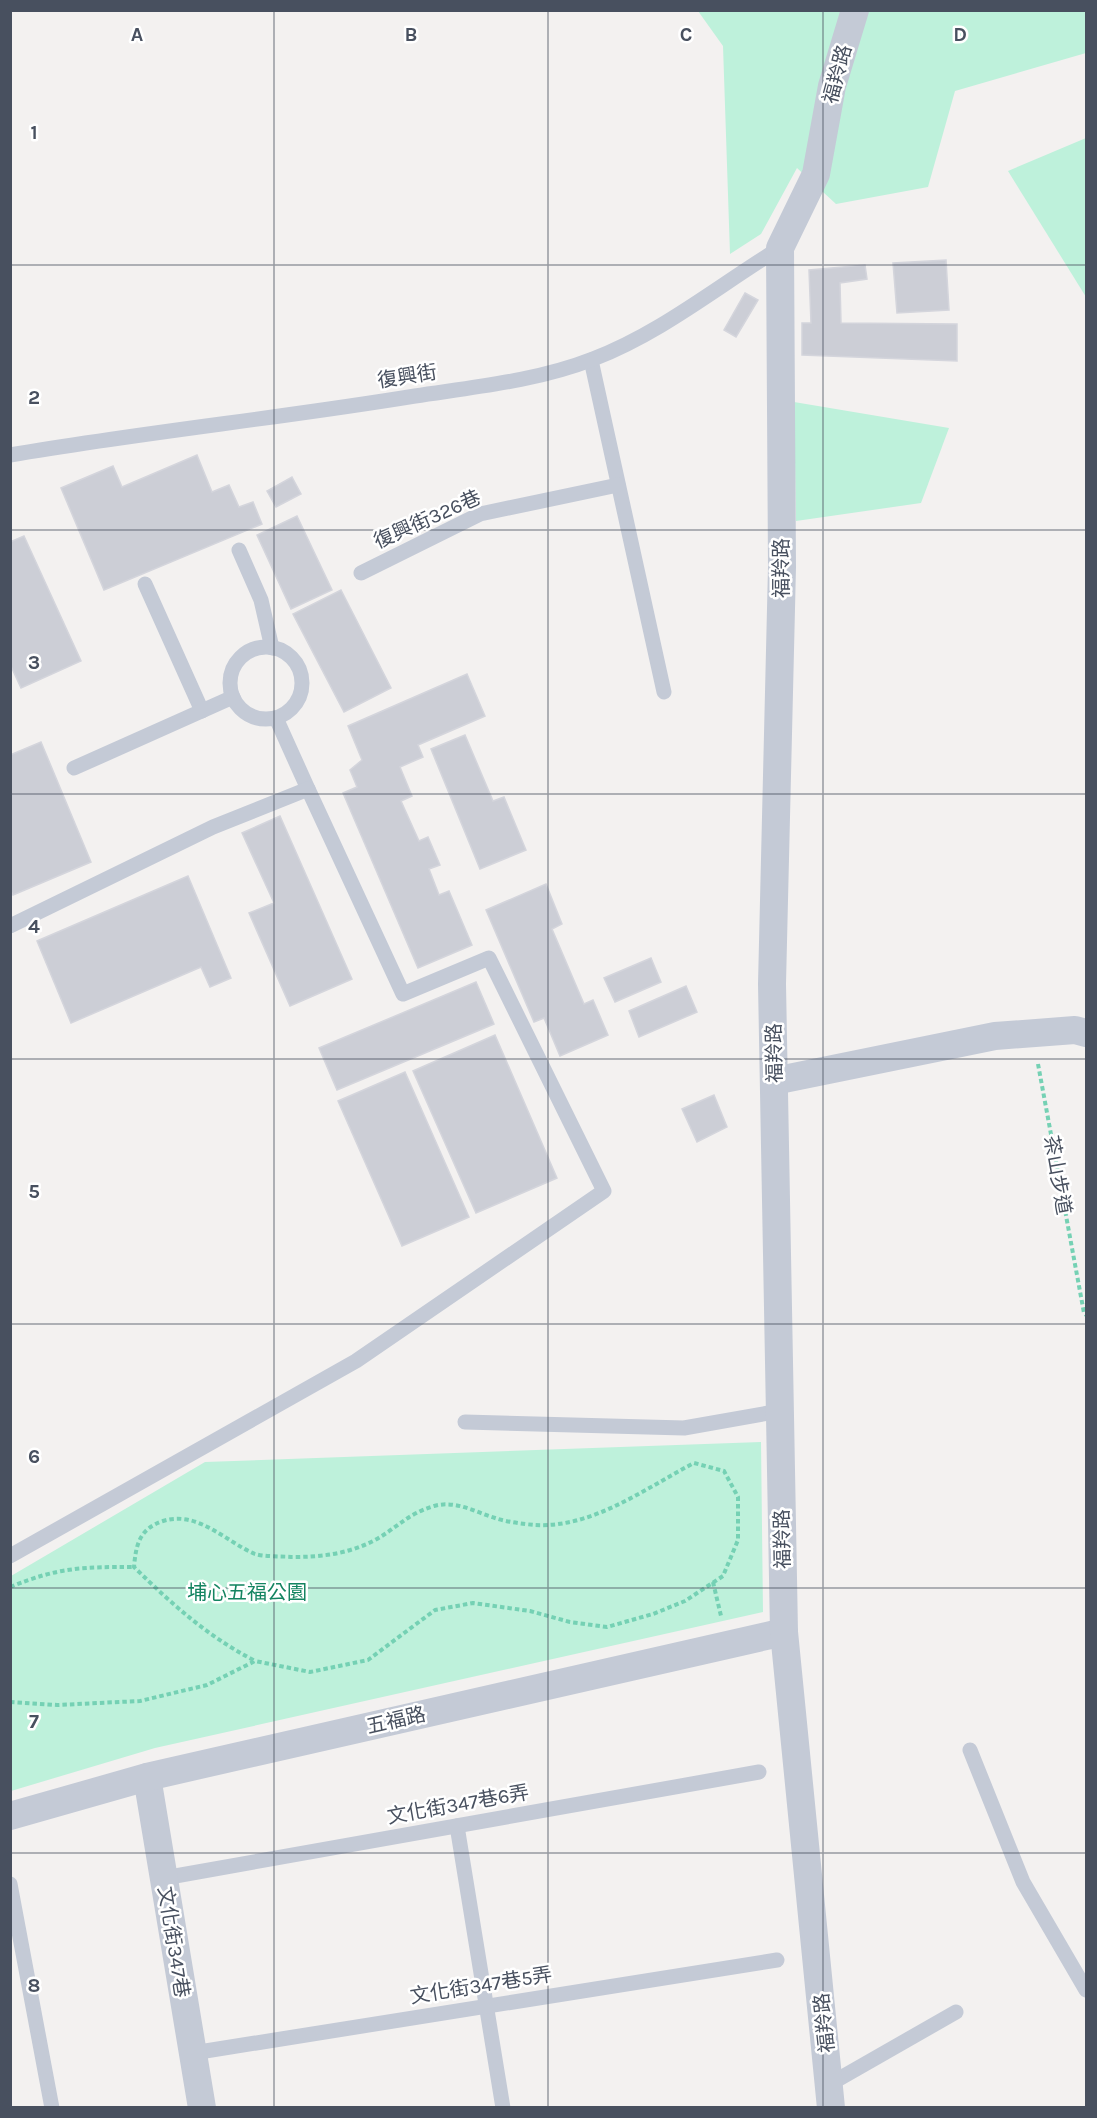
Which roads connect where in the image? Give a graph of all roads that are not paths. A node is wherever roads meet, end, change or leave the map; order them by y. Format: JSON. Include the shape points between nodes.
{"nodes":[{"id":1,"x":855,"y":10,"type":"edge"},
{"id":2,"x":780,"y":248,"type":"junction"},
{"id":3,"x":591,"y":360,"type":"junction"},
{"id":4,"x":10,"y":455,"type":"edge"},
{"id":5,"x":618,"y":485,"type":"junction"},
{"id":6,"x":239,"y":550,"type":"dead end"},
{"id":7,"x":361,"y":573,"type":"dead end"},
{"id":8,"x":145,"y":584,"type":"dead end"},
{"id":9,"x":272,"y":648,"type":"junction"},
{"id":10,"x":664,"y":692,"type":"dead end"},
{"id":11,"x":233,"y":697,"type":"junction"},
{"id":12,"x":202,"y":711,"type":"junction"},
{"id":13,"x":276,"y":718,"type":"junction"},
{"id":14,"x":74,"y":768,"type":"dead end"},
{"id":15,"x":308,"y":789,"type":"junction"},
{"id":16,"x":10,"y":926,"type":"edge"},
{"id":17,"x":1086,"y":1033,"type":"edge"},
{"id":18,"x":774,"y":1081,"type":"junction"},
{"id":19,"x":780,"y":1411,"type":"junction"},
{"id":20,"x":465,"y":1422,"type":"dead end"},
{"id":21,"x":10,"y":1556,"type":"edge"},
{"id":22,"x":784,"y":1632,"type":"junction"},
{"id":23,"x":970,"y":1750,"type":"dead end"},
{"id":24,"x":759,"y":1772,"type":"dead end"},
{"id":25,"x":147,"y":1777,"type":"junction"},
{"id":26,"x":10,"y":1816,"type":"edge"},
{"id":27,"x":458,"y":1826,"type":"junction"},
{"id":28,"x":164,"y":1878,"type":"junction"},
{"id":29,"x":10,"y":1884,"type":"edge"},
{"id":30,"x":777,"y":1960,"type":"dead end"},
{"id":31,"x":1086,"y":1990,"type":"edge"},
{"id":32,"x":486,"y":2006,"type":"junction"},
{"id":33,"x":956,"y":2012,"type":"dead end"},
{"id":34,"x":193,"y":2053,"type":"junction"},
{"id":35,"x":831,"y":2096,"type":"edge"},
{"id":36,"x":51,"y":2108,"type":"edge"},
{"id":37,"x":202,"y":2108,"type":"edge"},
{"id":38,"x":503,"y":2108,"type":"edge"}],
"edges":[{"from":1,"to":2,"type":"street","name":"福羚路","via":[[832,86],[816,174]]},
{"from":2,"to":3,"type":"lane","name":"復興街","via":[[638,341]]},
{"from":2,"to":18,"type":"street","name":"福羚路","via":[[782,567],[772,984]]},
{"from":3,"to":4,"type":"lane","name":"復興街","via":[[523,379]]},
{"from":3,"to":5,"type":"lane"},
{"from":5,"to":7,"type":"lane","name":"復興街326巷","via":[[480,514]]},
{"from":5,"to":10,"type":"lane"},
{"from":6,"to":9,"type":"lane","via":[[261,600]]},
{"from":8,"to":12,"type":"lane"},
{"from":9,"to":11,"type":"lane","via":[[248,651],[239,659],[230,680]]},
{"from":9,"to":13,"type":"lane","via":[[293,659],[302,681],[296,704]]},
{"from":11,"to":12,"type":"lane"},
{"from":11,"to":13,"type":"lane","via":[[253,718]]},
{"from":12,"to":14,"type":"lane"},
{"from":13,"to":15,"type":"lane"},
{"from":15,"to":16,"type":"lane","via":[[213,827]]},
{"from":15,"to":21,"type":"lane","via":[[403,994],[489,958],[604,1191],[356,1361]]},
{"from":17,"to":18,"type":"street","via":[[1075,1030],[995,1036]]},
{"from":18,"to":19,"type":"street","name":"福羚路"},
{"from":19,"to":20,"type":"lane","via":[[684,1428]]},
{"from":19,"to":22,"type":"street","name":"福羚路"},
{"from":22,"to":25,"type":"street","name":"五福路"},
{"from":22,"to":35,"type":"street","name":"福羚路"},
{"from":23,"to":31,"type":"lane","via":[[1023,1882]]},
{"from":24,"to":27,"type":"lane","name":"文化街347巷6弄"},
{"from":25,"to":26,"type":"street","name":"五福路"},
{"from":25,"to":28,"type":"street","name":"文化街347巷"},
{"from":27,"to":28,"type":"lane","name":"文化街347巷6弄"},
{"from":27,"to":32,"type":"lane"},
{"from":28,"to":34,"type":"street","name":"文化街347巷"},
{"from":29,"to":36,"type":"lane"},
{"from":30,"to":32,"type":"lane","name":"文化街347巷5弄"},
{"from":32,"to":34,"type":"lane","name":"文化街347巷5弄"},
{"from":32,"to":38,"type":"lane"},
{"from":33,"to":35,"type":"lane"},
{"from":34,"to":37,"type":"street","name":"文化街347巷"}]}
